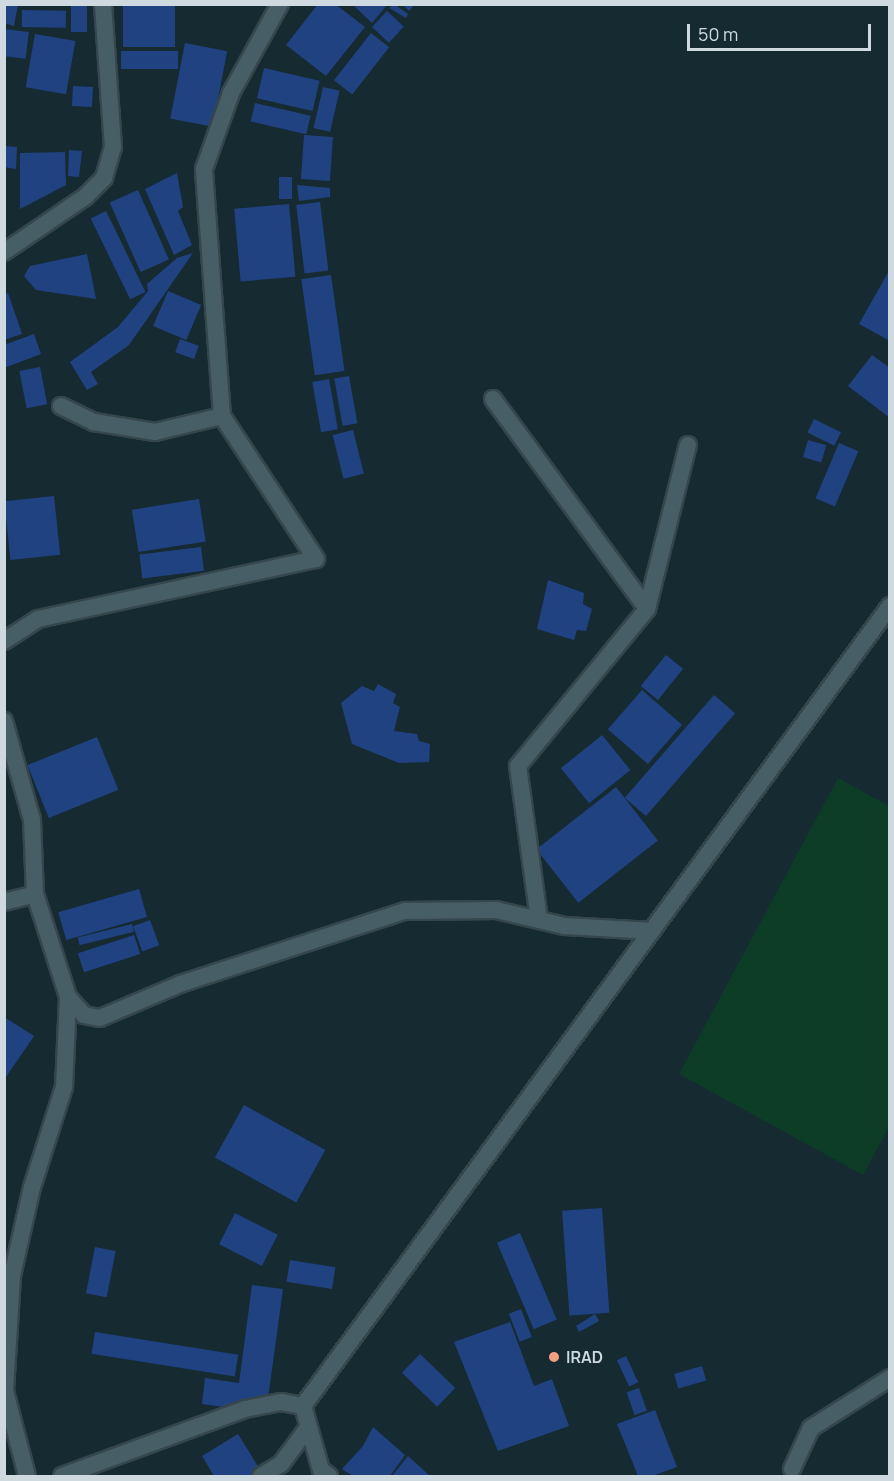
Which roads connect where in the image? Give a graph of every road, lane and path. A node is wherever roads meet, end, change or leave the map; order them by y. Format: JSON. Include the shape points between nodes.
{"nodes":[{"id":1,"x":103,"y":4,"type":"edge"},
{"id":2,"x":280,"y":4,"type":"edge"},
{"id":3,"x":4,"y":252,"type":"edge"},
{"id":4,"x":493,"y":399,"type":"dead end"},
{"id":5,"x":61,"y":406,"type":"dead end"},
{"id":6,"x":222,"y":416,"type":"junction"},
{"id":7,"x":688,"y":445,"type":"dead end"},
{"id":8,"x":890,"y":606,"type":"edge"},
{"id":9,"x":647,"y":609,"type":"junction"},
{"id":10,"x":4,"y":642,"type":"edge"},
{"id":11,"x":4,"y":721,"type":"edge"},
{"id":12,"x":35,"y":894,"type":"junction"},
{"id":13,"x":4,"y":902,"type":"edge"},
{"id":14,"x":539,"y":919,"type":"junction"},
{"id":15,"x":652,"y":931,"type":"junction"},
{"id":16,"x":69,"y":997,"type":"junction"},
{"id":17,"x":890,"y":1378,"type":"edge"},
{"id":18,"x":303,"y":1406,"type":"junction"},
{"id":19,"x":307,"y":1429,"type":"junction"},
{"id":20,"x":11,"y":1445,"type":"edge"},
{"id":21,"x":792,"y":1469,"type":"dead end"},
{"id":22,"x":27,"y":1476,"type":"edge"},
{"id":23,"x":62,"y":1476,"type":"edge"},
{"id":24,"x":261,"y":1476,"type":"edge"},
{"id":25,"x":329,"y":1476,"type":"edge"}],
"edges":[{"from":1,"to":3,"type":"street","via":[[113,147],[104,178],[85,197]]},
{"from":2,"to":6,"type":"street","via":[[231,93],[204,169]]},
{"from":4,"to":9,"type":"street"},
{"from":5,"to":6,"type":"street","via":[[94,422],[155,432]]},
{"from":6,"to":10,"type":"street","via":[[316,559],[38,619]]},
{"from":7,"to":9,"type":"street"},
{"from":8,"to":15,"type":"street"},
{"from":9,"to":14,"type":"street","via":[[518,766]]},
{"from":11,"to":12,"type":"street","via":[[32,820]]},
{"from":12,"to":13,"type":"street"},
{"from":12,"to":16,"type":"street"},
{"from":14,"to":15,"type":"street","via":[[565,926]]},
{"from":14,"to":16,"type":"street","via":[[496,910],[405,911],[180,984],[100,1018],[84,1015]]},
{"from":15,"to":18,"type":"street"},
{"from":16,"to":20,"type":"street","via":[[64,1087],[32,1187],[12,1276],[5,1391]]},
{"from":17,"to":21,"type":"street","via":[[811,1428]]},
{"from":18,"to":19,"type":"street"},
{"from":18,"to":23,"type":"street","via":[[281,1402],[245,1409]]},
{"from":19,"to":24,"type":"street","via":[[281,1464]]},
{"from":19,"to":25,"type":"street","via":[[321,1470]]},
{"from":20,"to":22,"type":"street"}]}
